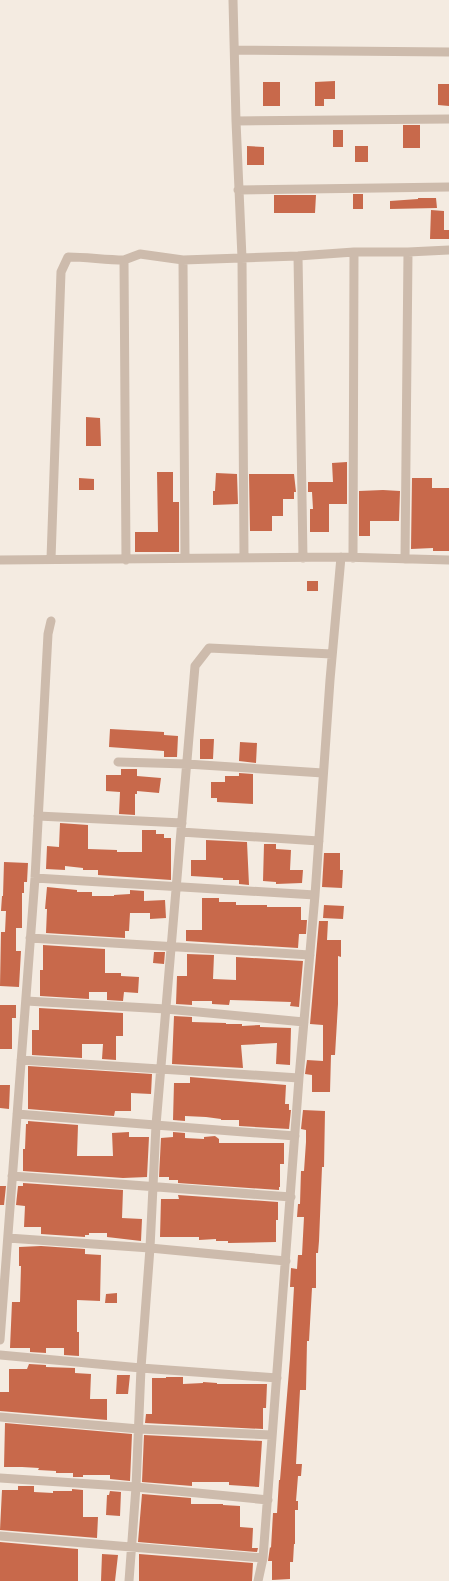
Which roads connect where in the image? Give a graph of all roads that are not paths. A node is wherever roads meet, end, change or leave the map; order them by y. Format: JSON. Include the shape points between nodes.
{"nodes":[{"id":1,"x":233,"y":0,"type":"edge"},
{"id":2,"x":235,"y":50,"type":"junction"},
{"id":3,"x":449,"y":52,"type":"edge"},
{"id":4,"x":449,"y":119,"type":"edge"},
{"id":5,"x":236,"y":120,"type":"junction"},
{"id":6,"x":449,"y":186,"type":"edge"},
{"id":7,"x":238,"y":190,"type":"junction"},
{"id":8,"x":449,"y":250,"type":"edge"},
{"id":9,"x":354,"y":252,"type":"junction"},
{"id":10,"x":408,"y":252,"type":"junction"},
{"id":11,"x":298,"y":256,"type":"junction"},
{"id":12,"x":242,"y":258,"type":"junction"},
{"id":13,"x":124,"y":260,"type":"junction"},
{"id":14,"x":183,"y":260,"type":"junction"},
{"id":15,"x":341,"y":557,"type":"junction"},
{"id":16,"x":185,"y":558,"type":"junction"},
{"id":17,"x":244,"y":558,"type":"junction"},
{"id":18,"x":303,"y":558,"type":"junction"},
{"id":19,"x":353,"y":558,"type":"junction"},
{"id":20,"x":52,"y":559,"type":"junction"},
{"id":21,"x":405,"y":559,"type":"junction"},
{"id":22,"x":0,"y":560,"type":"edge"},
{"id":23,"x":126,"y":560,"type":"junction"},
{"id":24,"x":449,"y":560,"type":"edge"},
{"id":25,"x":51,"y":621,"type":"dead end"},
{"id":26,"x":332,"y":654,"type":"junction"},
{"id":27,"x":118,"y":762,"type":"dead end"},
{"id":28,"x":187,"y":764,"type":"junction"},
{"id":29,"x":324,"y":773,"type":"junction"},
{"id":30,"x":38,"y":816,"type":"junction"},
{"id":31,"x":182,"y":828,"type":"junction"},
{"id":32,"x":319,"y":841,"type":"junction"},
{"id":33,"x":35,"y":878,"type":"junction"},
{"id":34,"x":177,"y":887,"type":"junction"},
{"id":35,"x":316,"y":896,"type":"junction"},
{"id":36,"x":30,"y":938,"type":"junction"},
{"id":37,"x":172,"y":947,"type":"junction"},
{"id":38,"x":310,"y":956,"type":"junction"},
{"id":39,"x":26,"y":1001,"type":"junction"},
{"id":40,"x":166,"y":1009,"type":"junction"},
{"id":41,"x":304,"y":1022,"type":"junction"},
{"id":42,"x":21,"y":1060,"type":"junction"},
{"id":43,"x":161,"y":1069,"type":"junction"},
{"id":44,"x":299,"y":1078,"type":"junction"},
{"id":45,"x":17,"y":1114,"type":"junction"},
{"id":46,"x":156,"y":1125,"type":"junction"},
{"id":47,"x":296,"y":1136,"type":"junction"},
{"id":48,"x":12,"y":1176,"type":"junction"},
{"id":49,"x":152,"y":1186,"type":"junction"},
{"id":50,"x":291,"y":1197,"type":"junction"},
{"id":51,"x":8,"y":1238,"type":"junction"},
{"id":52,"x":150,"y":1248,"type":"junction"},
{"id":53,"x":286,"y":1261,"type":"junction"},
{"id":54,"x":0,"y":1340,"type":"edge"},
{"id":55,"x":0,"y":1355,"type":"edge"},
{"id":56,"x":141,"y":1368,"type":"junction"},
{"id":57,"x":277,"y":1378,"type":"junction"},
{"id":58,"x":0,"y":1417,"type":"edge"},
{"id":59,"x":139,"y":1429,"type":"junction"},
{"id":60,"x":272,"y":1434,"type":"junction"},
{"id":61,"x":0,"y":1478,"type":"edge"},
{"id":62,"x":136,"y":1487,"type":"junction"},
{"id":63,"x":268,"y":1500,"type":"junction"},
{"id":64,"x":0,"y":1536,"type":"edge"},
{"id":65,"x":132,"y":1546,"type":"junction"},
{"id":66,"x":263,"y":1558,"type":"junction"},
{"id":67,"x":129,"y":1581,"type":"edge"},
{"id":68,"x":258,"y":1581,"type":"edge"}],
"edges":[{"from":1,"to":2,"type":"street"},
{"from":2,"to":3,"type":"street"},
{"from":2,"to":5,"type":"street"},
{"from":4,"to":5,"type":"street"},
{"from":5,"to":7,"type":"street"},
{"from":6,"to":7,"type":"street"},
{"from":7,"to":12,"type":"street"},
{"from":8,"to":10,"type":"street"},
{"from":9,"to":10,"type":"street"},
{"from":9,"to":11,"type":"street"},
{"from":9,"to":19,"type":"street"},
{"from":10,"to":21,"type":"street"},
{"from":11,"to":12,"type":"street"},
{"from":11,"to":18,"type":"street"},
{"from":12,"to":14,"type":"street"},
{"from":12,"to":17,"type":"street"},
{"from":13,"to":14,"type":"street","via":[[140,254]]},
{"from":13,"to":20,"type":"street","via":[[68,257],[61,272]]},
{"from":13,"to":23,"type":"street"},
{"from":14,"to":16,"type":"street"},
{"from":15,"to":18,"type":"street"},
{"from":15,"to":19,"type":"street"},
{"from":15,"to":26,"type":"street"},
{"from":16,"to":17,"type":"street"},
{"from":16,"to":23,"type":"street"},
{"from":17,"to":18,"type":"street"},
{"from":19,"to":21,"type":"street"},
{"from":20,"to":22,"type":"street"},
{"from":20,"to":23,"type":"street"},
{"from":21,"to":24,"type":"street"},
{"from":25,"to":30,"type":"street","via":[[48,634]]},
{"from":26,"to":28,"type":"street","via":[[209,648],[195,666]]},
{"from":26,"to":29,"type":"street"},
{"from":27,"to":28,"type":"street"},
{"from":28,"to":29,"type":"street"},
{"from":28,"to":31,"type":"street"},
{"from":29,"to":32,"type":"street"},
{"from":30,"to":31,"type":"street"},
{"from":30,"to":33,"type":"street"},
{"from":31,"to":32,"type":"street"},
{"from":31,"to":34,"type":"street"},
{"from":32,"to":35,"type":"street"},
{"from":33,"to":34,"type":"street"},
{"from":33,"to":36,"type":"street"},
{"from":34,"to":35,"type":"street"},
{"from":34,"to":37,"type":"street"},
{"from":35,"to":38,"type":"street"},
{"from":36,"to":37,"type":"street"},
{"from":36,"to":39,"type":"street"},
{"from":37,"to":38,"type":"street"},
{"from":37,"to":40,"type":"street"},
{"from":38,"to":41,"type":"street"},
{"from":39,"to":40,"type":"street"},
{"from":39,"to":42,"type":"street"},
{"from":40,"to":41,"type":"street"},
{"from":40,"to":43,"type":"street"},
{"from":41,"to":44,"type":"street"},
{"from":42,"to":43,"type":"street"},
{"from":42,"to":45,"type":"street"},
{"from":43,"to":44,"type":"street"},
{"from":43,"to":46,"type":"street"},
{"from":44,"to":47,"type":"street"},
{"from":45,"to":46,"type":"street"},
{"from":45,"to":48,"type":"street"},
{"from":46,"to":47,"type":"street"},
{"from":46,"to":49,"type":"street"},
{"from":47,"to":50,"type":"street"},
{"from":48,"to":49,"type":"street"},
{"from":48,"to":51,"type":"street"},
{"from":49,"to":50,"type":"street"},
{"from":49,"to":52,"type":"street"},
{"from":50,"to":53,"type":"street"},
{"from":51,"to":52,"type":"street"},
{"from":51,"to":54,"type":"street"},
{"from":52,"to":53,"type":"street"},
{"from":52,"to":56,"type":"street"},
{"from":53,"to":57,"type":"street"},
{"from":55,"to":56,"type":"street"},
{"from":56,"to":57,"type":"street"},
{"from":56,"to":59,"type":"street"},
{"from":57,"to":60,"type":"street"},
{"from":58,"to":59,"type":"street"},
{"from":59,"to":60,"type":"street"},
{"from":59,"to":62,"type":"street"},
{"from":60,"to":63,"type":"street"},
{"from":61,"to":62,"type":"street"},
{"from":62,"to":63,"type":"street"},
{"from":62,"to":65,"type":"street"},
{"from":63,"to":66,"type":"street"},
{"from":64,"to":65,"type":"street"},
{"from":65,"to":66,"type":"street"},
{"from":65,"to":67,"type":"street"},
{"from":66,"to":68,"type":"street"}]}
